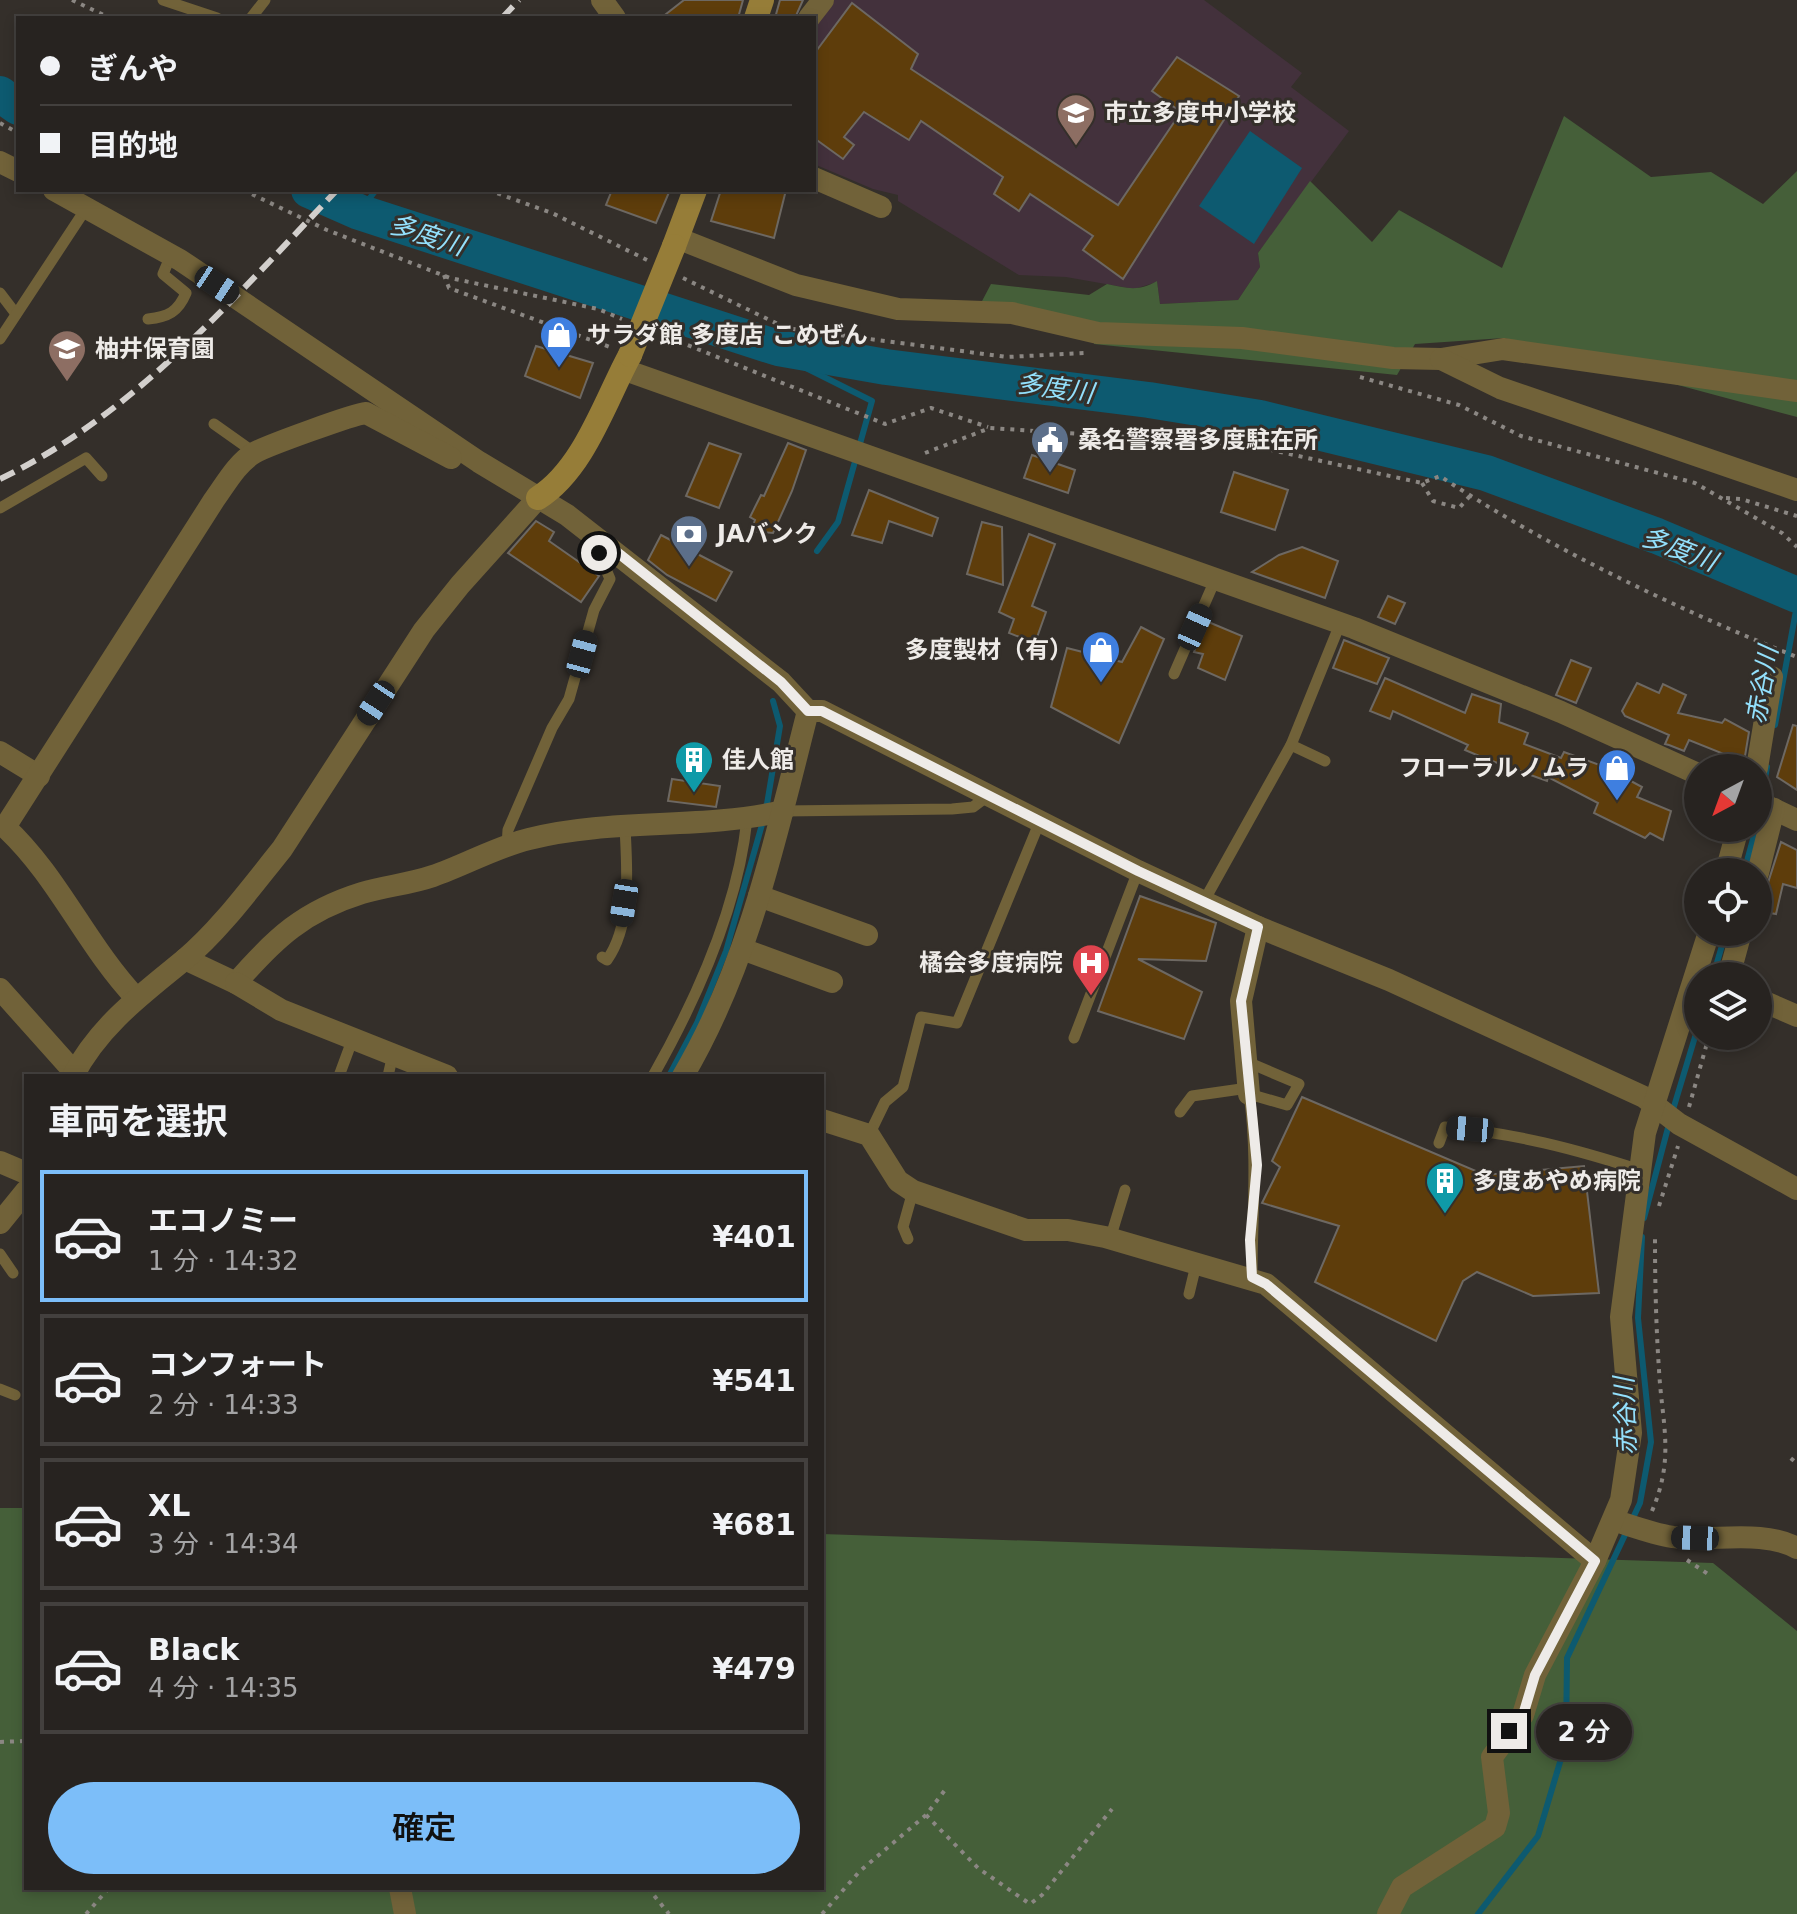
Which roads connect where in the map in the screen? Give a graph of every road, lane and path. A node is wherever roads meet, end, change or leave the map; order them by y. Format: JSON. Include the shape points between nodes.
{"nodes":[{"id":1,"x":72,"y":0,"type":"edge"},
{"id":2,"x":163,"y":0,"type":"edge"},
{"id":3,"x":265,"y":0,"type":"edge"},
{"id":4,"x":823,"y":0,"type":"edge"},
{"id":5,"x":106,"y":16,"type":"edge"},
{"id":6,"x":211,"y":16,"type":"edge"},
{"id":7,"x":253,"y":16,"type":"edge"},
{"id":8,"x":811,"y":16,"type":"edge"},
{"id":9,"x":816,"y":179,"type":"edge"},
{"id":10,"x":58,"y":192,"type":"edge"},
{"id":11,"x":247,"y":192,"type":"edge"},
{"id":12,"x":494,"y":192,"type":"edge"},
{"id":13,"x":694,"y":192,"type":"edge"},
{"id":14,"x":87,"y":207,"type":"junction"},
{"id":15,"x":881,"y":207,"type":"dead end"},
{"id":16,"x":676,"y":242,"type":"junction"},
{"id":17,"x":171,"y":255,"type":"junction"},
{"id":18,"x":649,"y":261,"type":"dead end"},
{"id":19,"x":444,"y":275,"type":"junction"},
{"id":20,"x":676,"y":275,"type":"dead end"},
{"id":21,"x":0,"y":293,"type":"edge"},
{"id":22,"x":16,"y":314,"type":"junction"},
{"id":23,"x":148,"y":319,"type":"dead end"},
{"id":24,"x":625,"y":320,"type":"dead end"},
{"id":25,"x":652,"y":331,"type":"dead end"},
{"id":26,"x":0,"y":339,"type":"edge"},
{"id":27,"x":1093,"y":352,"type":"dead end"},
{"id":28,"x":1441,"y":359,"type":"junction"},
{"id":29,"x":626,"y":362,"type":"junction"},
{"id":30,"x":1352,"y":375,"type":"dead end"},
{"id":31,"x":1797,"y":391,"type":"edge"},
{"id":32,"x":214,"y":424,"type":"dead end"},
{"id":33,"x":990,"y":428,"type":"junction"},
{"id":34,"x":255,"y":453,"type":"junction"},
{"id":35,"x":479,"y":462,"type":"junction"},
{"id":36,"x":893,"y":466,"type":"junction"},
{"id":37,"x":102,"y":476,"type":"dead end"},
{"id":38,"x":1422,"y":483,"type":"junction"},
{"id":39,"x":1797,"y":490,"type":"edge"},
{"id":40,"x":1470,"y":496,"type":"junction"},
{"id":41,"x":538,"y":498,"type":"junction"},
{"id":42,"x":1724,"y":499,"type":"junction"},
{"id":43,"x":0,"y":508,"type":"edge"},
{"id":44,"x":1797,"y":516,"type":"edge"},
{"id":45,"x":603,"y":541,"type":"junction"},
{"id":46,"x":1797,"y":547,"type":"edge"},
{"id":47,"x":1215,"y":580,"type":"junction"},
{"id":48,"x":1340,"y":624,"type":"junction"},
{"id":49,"x":1796,"y":656,"type":"edge"},
{"id":50,"x":1174,"y":674,"type":"dead end"},
{"id":51,"x":1772,"y":677,"type":"dead end"},
{"id":52,"x":808,"y":711,"type":"junction"},
{"id":53,"x":1291,"y":745,"type":"junction"},
{"id":54,"x":0,"y":752,"type":"edge"},
{"id":55,"x":1759,"y":754,"type":"edge"},
{"id":56,"x":1325,"y":761,"type":"dead end"},
{"id":57,"x":1684,"y":768,"type":"edge"},
{"id":58,"x":39,"y":776,"type":"junction"},
{"id":59,"x":990,"y":795,"type":"junction"},
{"id":60,"x":1772,"y":808,"type":"edge"},
{"id":61,"x":783,"y":811,"type":"junction"},
{"id":62,"x":747,"y":819,"type":"junction"},
{"id":63,"x":1797,"y":820,"type":"edge"},
{"id":64,"x":1040,"y":821,"type":"junction"},
{"id":65,"x":625,"y":827,"type":"junction"},
{"id":66,"x":2,"y":828,"type":"edge"},
{"id":67,"x":507,"y":847,"type":"junction"},
{"id":68,"x":1138,"y":871,"type":"junction"},
{"id":69,"x":759,"y":896,"type":"junction"},
{"id":70,"x":1204,"y":901,"type":"junction"},
{"id":71,"x":1258,"y":927,"type":"junction"},
{"id":72,"x":867,"y":935,"type":"dead end"},
{"id":73,"x":1705,"y":946,"type":"edge"},
{"id":74,"x":742,"y":949,"type":"junction"},
{"id":75,"x":602,"y":957,"type":"dead end"},
{"id":76,"x":185,"y":959,"type":"junction"},
{"id":77,"x":832,"y":982,"type":"dead end"},
{"id":78,"x":236,"y":983,"type":"junction"},
{"id":79,"x":0,"y":989,"type":"edge"},
{"id":80,"x":136,"y":998,"type":"junction"},
{"id":81,"x":1772,"y":1005,"type":"edge"},
{"id":82,"x":1797,"y":1016,"type":"edge"},
{"id":83,"x":353,"y":1038,"type":"junction"},
{"id":84,"x":1074,"y":1038,"type":"dead end"},
{"id":85,"x":1705,"y":1050,"type":"edge"},
{"id":86,"x":393,"y":1053,"type":"junction"},
{"id":87,"x":1244,"y":1061,"type":"junction"},
{"id":88,"x":74,"y":1074,"type":"edge"},
{"id":89,"x":340,"y":1074,"type":"edge"},
{"id":90,"x":388,"y":1074,"type":"edge"},
{"id":91,"x":442,"y":1074,"type":"edge"},
{"id":92,"x":654,"y":1074,"type":"edge"},
{"id":93,"x":684,"y":1074,"type":"edge"},
{"id":94,"x":1248,"y":1091,"type":"junction"},
{"id":95,"x":1656,"y":1109,"type":"junction"},
{"id":96,"x":1180,"y":1112,"type":"dead end"},
{"id":97,"x":824,"y":1121,"type":"edge"},
{"id":98,"x":1681,"y":1125,"type":"junction"},
{"id":99,"x":869,"y":1135,"type":"junction"},
{"id":100,"x":1439,"y":1143,"type":"dead end"},
{"id":101,"x":0,"y":1162,"type":"edge"},
{"id":102,"x":1640,"y":1170,"type":"junction"},
{"id":103,"x":24,"y":1172,"type":"edge"},
{"id":104,"x":1797,"y":1189,"type":"edge"},
{"id":105,"x":1125,"y":1190,"type":"dead end"},
{"id":106,"x":913,"y":1191,"type":"junction"},
{"id":107,"x":24,"y":1193,"type":"edge"},
{"id":108,"x":1657,"y":1218,"type":"dead end"},
{"id":109,"x":0,"y":1223,"type":"edge"},
{"id":110,"x":1656,"y":1229,"type":"dead end"},
{"id":111,"x":908,"y":1239,"type":"dead end"},
{"id":112,"x":1110,"y":1239,"type":"junction"},
{"id":113,"x":0,"y":1254,"type":"edge"},
{"id":114,"x":1196,"y":1265,"type":"junction"},
{"id":115,"x":13,"y":1273,"type":"dead end"},
{"id":116,"x":1252,"y":1277,"type":"junction"},
{"id":117,"x":1189,"y":1294,"type":"dead end"},
{"id":118,"x":0,"y":1389,"type":"edge"},
{"id":119,"x":15,"y":1395,"type":"dead end"},
{"id":120,"x":1797,"y":1454,"type":"edge"},
{"id":121,"x":1791,"y":1461,"type":"dead end"},
{"id":122,"x":1613,"y":1520,"type":"junction"},
{"id":123,"x":1644,"y":1530,"type":"junction"},
{"id":124,"x":1797,"y":1548,"type":"edge"},
{"id":125,"x":1595,"y":1561,"type":"junction"},
{"id":126,"x":24,"y":1741,"type":"edge"},
{"id":127,"x":0,"y":1742,"type":"edge"},
{"id":128,"x":945,"y":1790,"type":"dead end"},
{"id":129,"x":1112,"y":1809,"type":"dead end"},
{"id":130,"x":926,"y":1815,"type":"junction"},
{"id":131,"x":107,"y":1890,"type":"edge"},
{"id":132,"x":400,"y":1890,"type":"edge"},
{"id":133,"x":650,"y":1890,"type":"edge"},
{"id":134,"x":86,"y":1914,"type":"edge"},
{"id":135,"x":405,"y":1914,"type":"edge"},
{"id":136,"x":669,"y":1914,"type":"edge"},
{"id":137,"x":822,"y":1914,"type":"edge"},
{"id":138,"x":1388,"y":1914,"type":"edge"}],
"edges":[{"from":1,"to":5,"type":"path"},
{"from":2,"to":6,"type":"lane"},
{"from":3,"to":7,"type":"lane"},
{"from":4,"to":8,"type":"street"},
{"from":9,"to":15,"type":"street"},
{"from":10,"to":14,"type":"street"},
{"from":11,"to":19,"type":"path","via":[[327,230]]},
{"from":12,"to":18,"type":"path","via":[[552,213]]},
{"from":13,"to":16,"type":"street"},
{"from":14,"to":17,"type":"street"},
{"from":14,"to":22,"type":"lane"},
{"from":16,"to":28,"type":"street","via":[[796,285],[898,309],[1012,313],[1098,333],[1242,338],[1393,358]]},
{"from":16,"to":29,"type":"street","bridge":true},
{"from":17,"to":23,"type":"lane","via":[[163,274],[186,293],[180,307],[166,318]]},
{"from":17,"to":35,"type":"street"},
{"from":19,"to":24,"type":"path","via":[[598,309]]},
{"from":19,"to":29,"type":"path","via":[[449,288]]},
{"from":20,"to":27,"type":"path","via":[[786,328],[1007,357]]},
{"from":21,"to":22,"type":"lane"},
{"from":22,"to":26,"type":"lane"},
{"from":25,"to":33,"type":"path","via":[[885,424],[931,408]]},
{"from":28,"to":31,"type":"street","via":[[1503,349]]},
{"from":28,"to":39,"type":"street","via":[[1500,388]]},
{"from":29,"to":36,"type":"street"},
{"from":29,"to":41,"type":"street","via":[[583,445],[552,489]]},
{"from":30,"to":42,"type":"path","via":[[1459,405],[1521,436],[1695,483]]},
{"from":32,"to":34,"type":"lane"},
{"from":33,"to":36,"type":"path"},
{"from":33,"to":38,"type":"path","via":[[1248,445]]},
{"from":34,"to":35,"type":"street","via":[[351,414],[366,413],[459,462]]},
{"from":34,"to":58,"type":"street","via":[[214,500]]},
{"from":35,"to":41,"type":"street"},
{"from":36,"to":47,"type":"street"},
{"from":37,"to":43,"type":"lane","via":[[86,458]]},
{"from":38,"to":40,"type":"path","via":[[1440,476]]},
{"from":38,"to":40,"type":"path","via":[[1433,501],[1459,508]]},
{"from":40,"to":49,"type":"path","via":[[1628,581]]},
{"from":41,"to":45,"type":"street"},
{"from":41,"to":76,"type":"street","via":[[424,630],[282,849]]},
{"from":42,"to":44,"type":"path"},
{"from":42,"to":46,"type":"path"},
{"from":45,"to":52,"type":"street","via":[[781,682]]},
{"from":45,"to":67,"type":"lane","via":[[599,553],[610,579],[594,610],[569,699],[508,830]]},
{"from":47,"to":48,"type":"street"},
{"from":47,"to":50,"type":"lane"},
{"from":48,"to":53,"type":"lane"},
{"from":48,"to":57,"type":"street"},
{"from":51,"to":55,"type":"street"},
{"from":52,"to":59,"type":"street","via":[[822,711]]},
{"from":52,"to":61,"type":"street"},
{"from":53,"to":56,"type":"lane"},
{"from":53,"to":70,"type":"lane"},
{"from":54,"to":58,"type":"street"},
{"from":58,"to":66,"type":"street"},
{"from":59,"to":61,"type":"lane","via":[[973,807],[952,809]]},
{"from":59,"to":64,"type":"street"},
{"from":60,"to":63,"type":"street"},
{"from":61,"to":62,"type":"street"},
{"from":61,"to":69,"type":"street"},
{"from":62,"to":65,"type":"street"},
{"from":62,"to":92,"type":"lane","via":[[734,884],[699,989]]},
{"from":64,"to":68,"type":"street"},
{"from":64,"to":99,"type":"lane","via":[[957,1023],[921,1017],[903,1087],[885,1102]]},
{"from":65,"to":67,"type":"street","via":[[529,839]]},
{"from":65,"to":75,"type":"lane","via":[[627,881],[617,946],[607,960]]},
{"from":66,"to":80,"type":"street","via":[[42,866],[109,969]]},
{"from":67,"to":78,"type":"street","via":[[432,877],[320,908],[290,926]]},
{"from":68,"to":70,"type":"street"},
{"from":68,"to":84,"type":"lane"},
{"from":69,"to":72,"type":"street"},
{"from":69,"to":74,"type":"street"},
{"from":70,"to":71,"type":"street"},
{"from":71,"to":87,"type":"street","via":[[1241,1001]]},
{"from":71,"to":95,"type":"street","via":[[1567,1060],[1644,1097]]},
{"from":73,"to":95,"type":"street"},
{"from":74,"to":77,"type":"street"},
{"from":74,"to":93,"type":"street","via":[[711,1028]]},
{"from":76,"to":78,"type":"street"},
{"from":76,"to":80,"type":"street"},
{"from":78,"to":83,"type":"street","via":[[281,1010]]},
{"from":79,"to":88,"type":"street"},
{"from":80,"to":88,"type":"street","via":[[97,1038]]},
{"from":81,"to":82,"type":"street"},
{"from":83,"to":86,"type":"street"},
{"from":83,"to":89,"type":"lane"},
{"from":85,"to":98,"type":"path"},
{"from":86,"to":90,"type":"lane"},
{"from":86,"to":91,"type":"street"},
{"from":87,"to":94,"type":"street"},
{"from":87,"to":94,"type":"lane","via":[[1299,1084],[1287,1105]]},
{"from":94,"to":96,"type":"lane","via":[[1192,1096]]},
{"from":94,"to":116,"type":"lane","via":[[1257,1165]]},
{"from":95,"to":98,"type":"street"},
{"from":95,"to":102,"type":"street","via":[[1645,1133]]},
{"from":97,"to":99,"type":"street"},
{"from":98,"to":104,"type":"street"},
{"from":98,"to":108,"type":"path"},
{"from":99,"to":106,"type":"street","via":[[898,1181]]},
{"from":100,"to":102,"type":"lane","via":[[1445,1127],[1494,1132]]},
{"from":101,"to":103,"type":"street"},
{"from":102,"to":122,"type":"street","via":[[1621,1317],[1631,1433]]},
{"from":105,"to":112,"type":"lane"},
{"from":106,"to":111,"type":"lane","via":[[903,1227]]},
{"from":106,"to":112,"type":"street","via":[[1026,1230],[1068,1230]]},
{"from":107,"to":109,"type":"street"},
{"from":110,"to":123,"type":"path","via":[[1665,1462]]},
{"from":112,"to":114,"type":"street"},
{"from":113,"to":115,"type":"lane"},
{"from":114,"to":116,"type":"street"},
{"from":114,"to":117,"type":"lane"},
{"from":116,"to":125,"type":"street"},
{"from":118,"to":119,"type":"lane"},
{"from":120,"to":121,"type":"path"},
{"from":122,"to":123,"type":"street"},
{"from":122,"to":125,"type":"street"},
{"from":123,"to":124,"type":"street","via":[[1672,1537],[1766,1536]]},
{"from":125,"to":138,"type":"street","via":[[1535,1675],[1523,1715],[1492,1757],[1499,1813],[1495,1827],[1402,1887]]},
{"from":126,"to":127,"type":"path"},
{"from":128,"to":130,"type":"path"},
{"from":129,"to":130,"type":"path","via":[[1030,1904],[978,1868]]},
{"from":130,"to":137,"type":"path","via":[[860,1871]]},
{"from":131,"to":134,"type":"path"},
{"from":132,"to":135,"type":"street"},
{"from":133,"to":136,"type":"path"}]}
